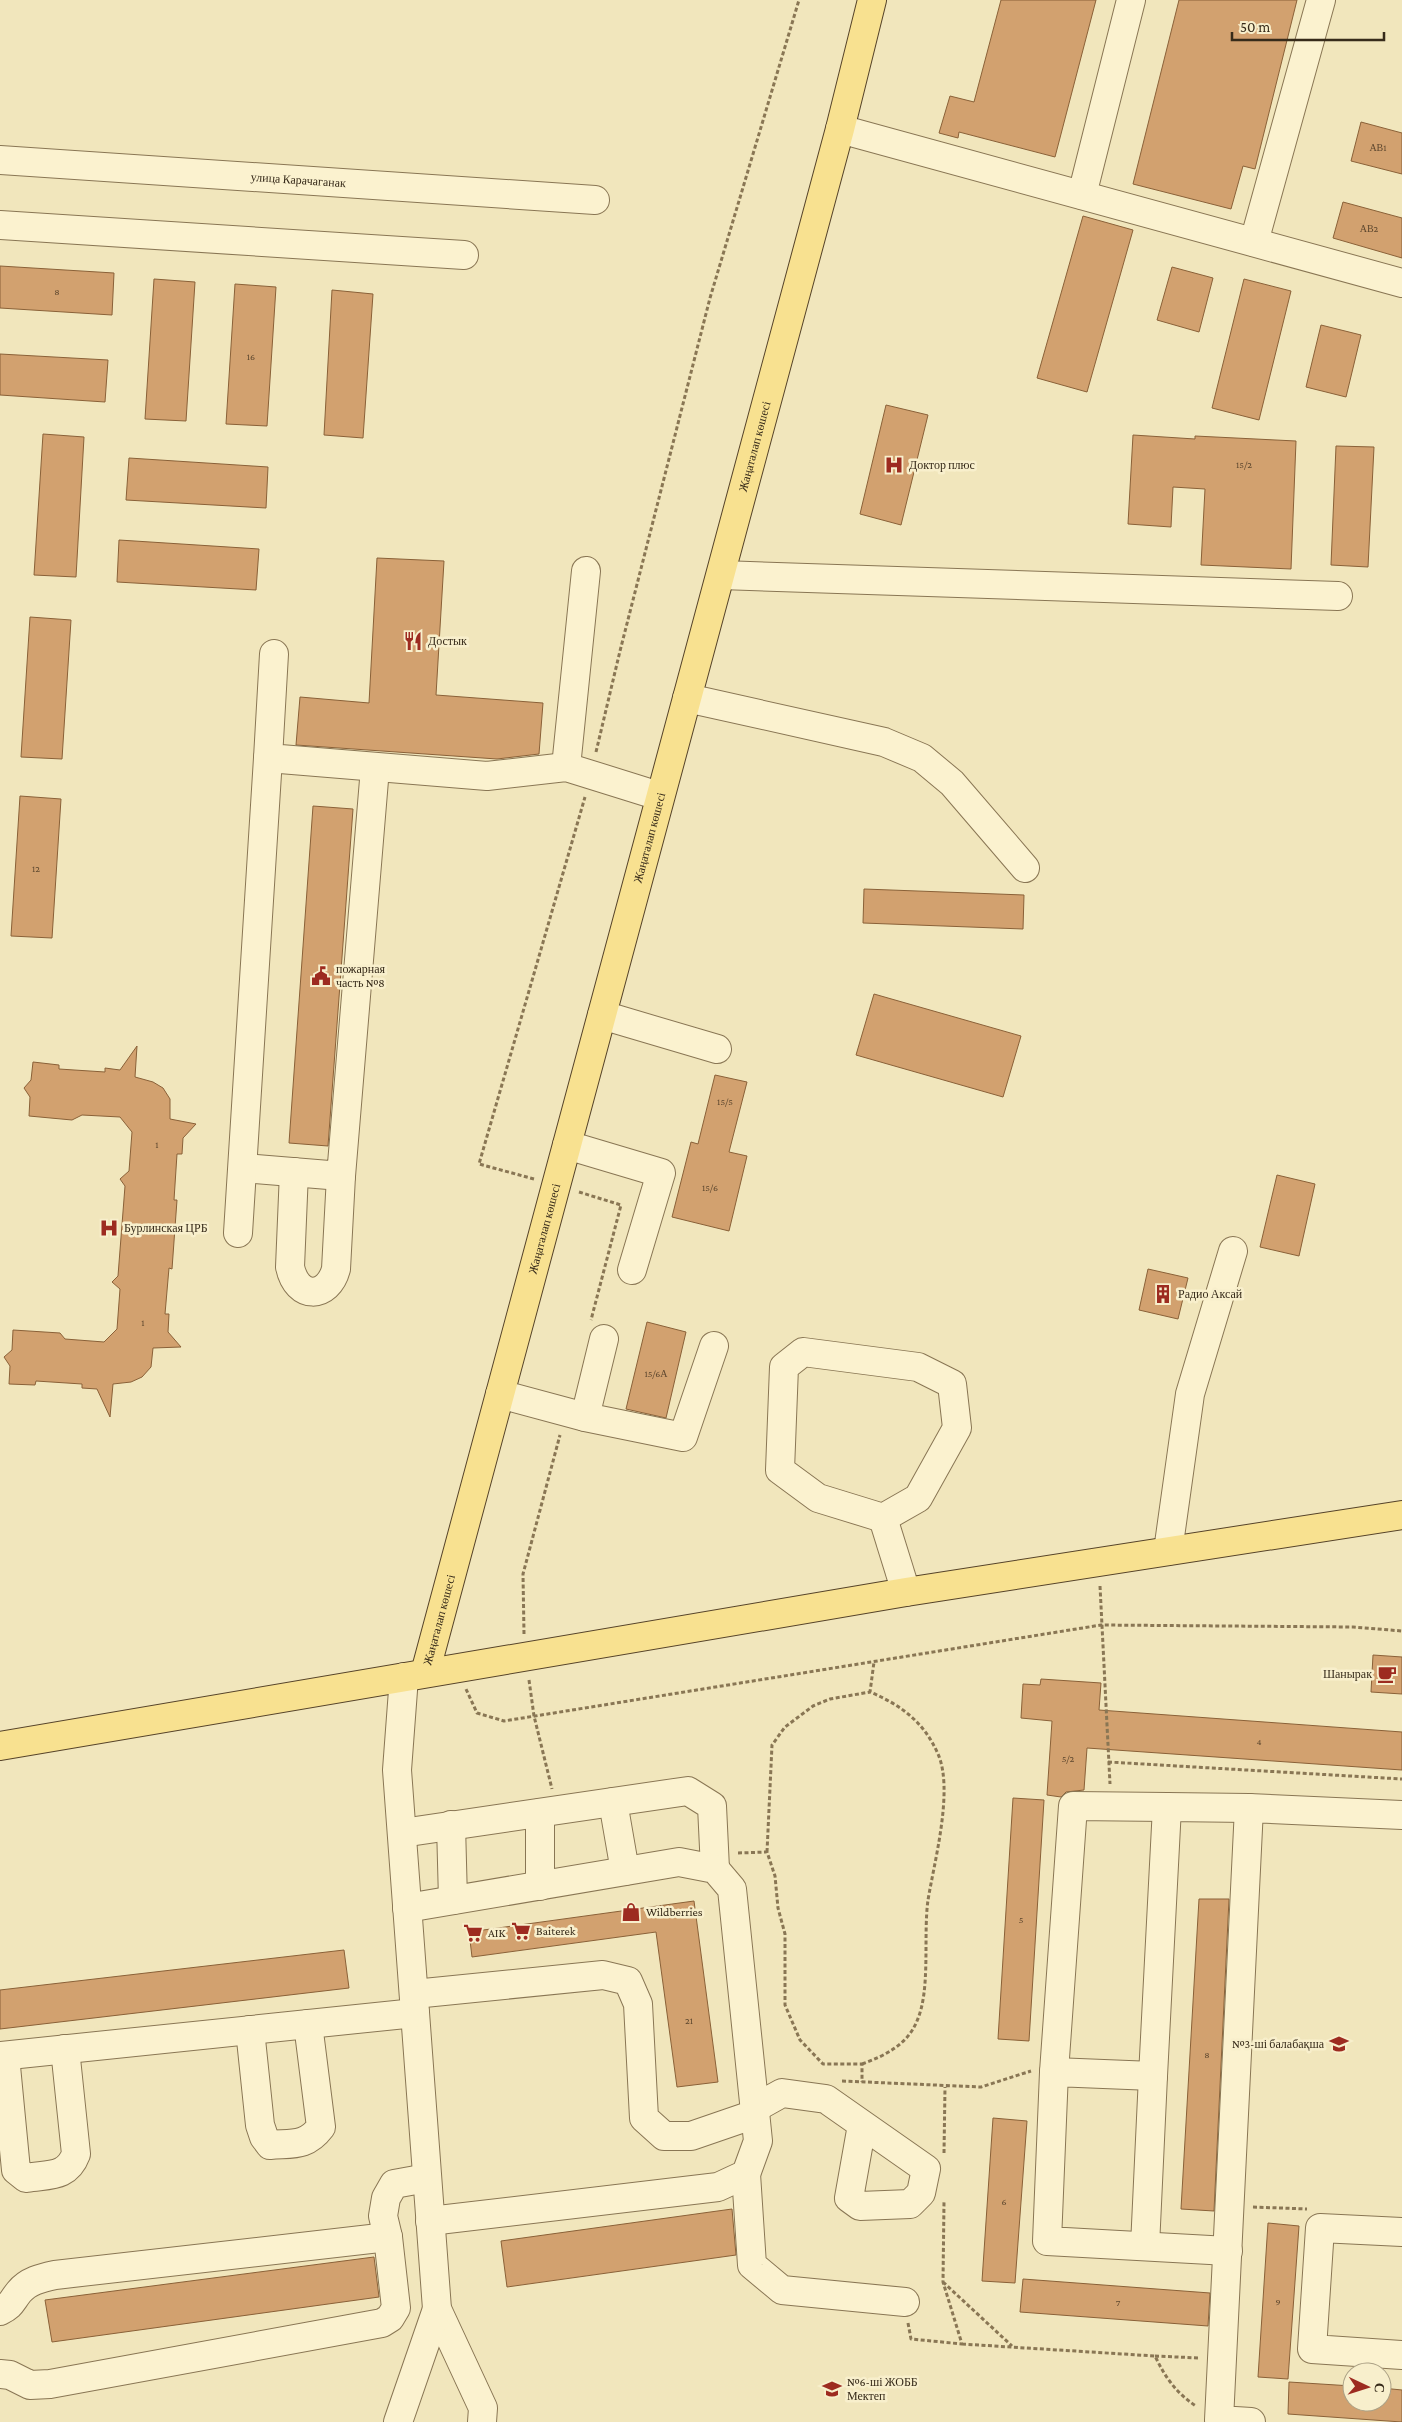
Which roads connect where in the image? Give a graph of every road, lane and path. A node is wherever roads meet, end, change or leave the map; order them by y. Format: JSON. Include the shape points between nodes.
{"nodes":[{"id":1,"x":872,"y":0,"type":"edge"},
{"id":2,"x":1131,"y":0,"type":"edge"},
{"id":3,"x":1321,"y":0,"type":"edge"},
{"id":4,"x":840,"y":129,"type":"junction"},
{"id":5,"x":0,"y":160,"type":"edge"},
{"id":6,"x":1082,"y":195,"type":"junction"},
{"id":7,"x":596,"y":200,"type":"dead end"},
{"id":8,"x":0,"y":225,"type":"edge"},
{"id":9,"x":1254,"y":242,"type":"junction"},
{"id":10,"x":464,"y":255,"type":"dead end"},
{"id":11,"x":1402,"y":283,"type":"edge"},
{"id":12,"x":586,"y":571,"type":"dead end"},
{"id":13,"x":721,"y":575,"type":"junction"},
{"id":14,"x":1338,"y":596,"type":"dead end"},
{"id":15,"x":274,"y":654,"type":"dead end"},
{"id":16,"x":687,"y":698,"type":"junction"},
{"id":17,"x":268,"y":758,"type":"junction"},
{"id":18,"x":566,"y":767,"type":"junction"},
{"id":19,"x":375,"y":768,"type":"junction"},
{"id":20,"x":660,"y":796,"type":"junction"},
{"id":21,"x":1025,"y":868,"type":"dead end"},
{"id":22,"x":602,"y":1015,"type":"junction"},
{"id":23,"x":717,"y":1049,"type":"dead end"},
{"id":24,"x":567,"y":1145,"type":"junction"},
{"id":25,"x":243,"y":1168,"type":"junction"},
{"id":26,"x":294,"y":1172,"type":"junction"},
{"id":27,"x":341,"y":1176,"type":"junction"},
{"id":28,"x":238,"y":1234,"type":"dead end"},
{"id":29,"x":1233,"y":1251,"type":"dead end"},
{"id":30,"x":632,"y":1270,"type":"dead end"},
{"id":31,"x":604,"y":1339,"type":"dead end"},
{"id":32,"x":714,"y":1346,"type":"dead end"},
{"id":33,"x":500,"y":1394,"type":"junction"},
{"id":34,"x":585,"y":1417,"type":"junction"},
{"id":35,"x":1402,"y":1515,"type":"edge"},
{"id":36,"x":883,"y":1518,"type":"junction"},
{"id":37,"x":1168,"y":1551,"type":"junction"},
{"id":38,"x":1099,"y":1562,"type":"junction"},
{"id":39,"x":906,"y":1592,"type":"junction"},
{"id":40,"x":1101,"y":1625,"type":"junction"},
{"id":41,"x":1402,"y":1631,"type":"edge"},
{"id":42,"x":874,"y":1662,"type":"junction"},
{"id":43,"x":456,"y":1668,"type":"junction"},
{"id":44,"x":414,"y":1675,"type":"junction"},
{"id":45,"x":870,"y":1692,"type":"junction"},
{"id":46,"x":0,"y":1746,"type":"edge"},
{"id":47,"x":1108,"y":1762,"type":"junction"},
{"id":48,"x":1402,"y":1779,"type":"edge"},
{"id":49,"x":613,"y":1802,"type":"junction"},
{"id":50,"x":1111,"y":1806,"type":"junction"},
{"id":51,"x":1167,"y":1807,"type":"junction"},
{"id":52,"x":1250,"y":1808,"type":"junction"},
{"id":53,"x":540,"y":1813,"type":"junction"},
{"id":54,"x":1402,"y":1815,"type":"edge"},
{"id":55,"x":452,"y":1825,"type":"junction"},
{"id":56,"x":402,"y":1833,"type":"junction"},
{"id":57,"x":767,"y":1852,"type":"junction"},
{"id":58,"x":715,"y":1862,"type":"junction"},
{"id":59,"x":624,"y":1871,"type":"junction"},
{"id":60,"x":540,"y":1886,"type":"junction"},
{"id":61,"x":453,"y":1900,"type":"junction"},
{"id":62,"x":408,"y":1908,"type":"junction"},
{"id":63,"x":414,"y":2003,"type":"junction"},
{"id":64,"x":308,"y":2024,"type":"junction"},
{"id":65,"x":250,"y":2030,"type":"junction"},
{"id":66,"x":65,"y":2049,"type":"junction"},
{"id":67,"x":3,"y":2056,"type":"edge"},
{"id":68,"x":862,"y":2064,"type":"junction"},
{"id":69,"x":1054,"y":2068,"type":"junction"},
{"id":70,"x":1153,"y":2076,"type":"junction"},
{"id":71,"x":835,"y":2081,"type":"dead end"},
{"id":72,"x":862,"y":2082,"type":"junction"},
{"id":73,"x":945,"y":2087,"type":"junction"},
{"id":74,"x":755,"y":2111,"type":"junction"},
{"id":75,"x":862,"y":2124,"type":"dead end"},
{"id":76,"x":944,"y":2155,"type":"dead end"},
{"id":77,"x":746,"y":2174,"type":"junction"},
{"id":78,"x":428,"y":2178,"type":"junction"},
{"id":79,"x":944,"y":2194,"type":"dead end"},
{"id":80,"x":1230,"y":2206,"type":"junction"},
{"id":81,"x":430,"y":2221,"type":"junction"},
{"id":82,"x":1320,"y":2228,"type":"junction"},
{"id":83,"x":1402,"y":2232,"type":"edge"},
{"id":84,"x":388,"y":2236,"type":"junction"},
{"id":85,"x":1145,"y":2246,"type":"junction"},
{"id":86,"x":1228,"y":2251,"type":"junction"},
{"id":87,"x":942,"y":2282,"type":"junction"},
{"id":88,"x":905,"y":2302,"type":"joint"},
{"id":89,"x":437,"y":2308,"type":"junction"},
{"id":90,"x":0,"y":2312,"type":"edge"},
{"id":91,"x":962,"y":2344,"type":"junction"},
{"id":92,"x":1013,"y":2347,"type":"junction"},
{"id":93,"x":1402,"y":2355,"type":"edge"},
{"id":94,"x":1154,"y":2356,"type":"junction"},
{"id":95,"x":1222,"y":2358,"type":"junction"},
{"id":96,"x":0,"y":2374,"type":"edge"},
{"id":97,"x":1219,"y":2421,"type":"edge"},
{"id":98,"x":398,"y":2422,"type":"edge"},
{"id":99,"x":482,"y":2422,"type":"edge"},
{"id":100,"x":1251,"y":2422,"type":"edge"}],
"edges":[{"from":1,"to":4,"type":"main road","name":"Жаңаталап көшесі"},
{"from":2,"to":6,"type":"street"},
{"from":3,"to":9,"type":"street"},
{"from":4,"to":6,"type":"street"},
{"from":4,"to":13,"type":"main road","name":"Жаңаталап көшесі"},
{"from":5,"to":7,"type":"street","name":"улица Карачаганак"},
{"from":6,"to":9,"type":"street"},
{"from":8,"to":10,"type":"street"},
{"from":9,"to":11,"type":"street"},
{"from":12,"to":18,"type":"street"},
{"from":13,"to":14,"type":"street"},
{"from":13,"to":16,"type":"main road","name":"Жаңаталап көшесі"},
{"from":15,"to":17,"type":"street"},
{"from":16,"to":20,"type":"main road","name":"Жаңаталап көшесі"},
{"from":16,"to":21,"type":"street","via":[[884,742],[922,758],[952,783]]},
{"from":17,"to":19,"type":"street"},
{"from":17,"to":25,"type":"street"},
{"from":18,"to":19,"type":"street","via":[[487,776]]},
{"from":18,"to":20,"type":"street"},
{"from":19,"to":27,"type":"street"},
{"from":20,"to":22,"type":"main road","name":"Жаңаталап көшесі"},
{"from":22,"to":23,"type":"street"},
{"from":22,"to":24,"type":"main road","name":"Жаңаталап көшесі"},
{"from":24,"to":30,"type":"street","via":[[661,1173]]},
{"from":24,"to":33,"type":"main road","name":"Жаңаталап көшесі"},
{"from":25,"to":26,"type":"street"},
{"from":25,"to":28,"type":"street"},
{"from":26,"to":27,"type":"street"},
{"from":26,"to":27,"type":"street","via":[[290,1267],[293,1281],[302,1290],[312,1292],[333,1281],[336,1269]]},
{"from":29,"to":37,"type":"street","via":[[1190,1394]]},
{"from":31,"to":34,"type":"street"},
{"from":32,"to":34,"type":"street","via":[[683,1437]]},
{"from":33,"to":34,"type":"street"},
{"from":33,"to":44,"type":"main road","name":"Жаңаталап көшесі"},
{"from":35,"to":37,"type":"main road"},
{"from":36,"to":36,"type":"street","via":[[818,1498],[780,1470],[784,1367],[803,1352],[918,1367],[952,1384],[957,1428],[918,1498]]},
{"from":36,"to":39,"type":"street"},
{"from":37,"to":38,"type":"main road"},
{"from":38,"to":39,"type":"main road"},
{"from":38,"to":40,"type":"path"},
{"from":39,"to":43,"type":"main road"},
{"from":40,"to":41,"type":"path","via":[[1354,1627]]},
{"from":40,"to":42,"type":"path"},
{"from":40,"to":47,"type":"path"},
{"from":42,"to":43,"type":"path","via":[[504,1721],[477,1713]]},
{"from":42,"to":45,"type":"path"},
{"from":43,"to":44,"type":"main road"},
{"from":44,"to":46,"type":"main road"},
{"from":44,"to":56,"type":"street","via":[[397,1770]]},
{"from":45,"to":57,"type":"path","via":[[830,1699],[813,1706],[785,1727],[772,1745]]},
{"from":45,"to":68,"type":"path","via":[[895,1702],[922,1727],[939,1755],[944,1786],[939,1842],[928,1900],[923,1992],[918,2020],[907,2039],[885,2055]]},
{"from":47,"to":48,"type":"path"},
{"from":47,"to":50,"type":"path"},
{"from":49,"to":53,"type":"street"},
{"from":49,"to":58,"type":"street","via":[[688,1791],[712,1806]]},
{"from":49,"to":59,"type":"street"},
{"from":50,"to":51,"type":"street"},
{"from":50,"to":69,"type":"street","via":[[1073,1806]]},
{"from":51,"to":52,"type":"street"},
{"from":51,"to":70,"type":"street"},
{"from":52,"to":54,"type":"street"},
{"from":52,"to":80,"type":"street"},
{"from":53,"to":55,"type":"street"},
{"from":53,"to":60,"type":"street"},
{"from":55,"to":56,"type":"street"},
{"from":55,"to":61,"type":"street"},
{"from":56,"to":62,"type":"street"},
{"from":57,"to":58,"type":"path"},
{"from":57,"to":68,"type":"path","via":[[775,1876],[785,1934],[785,2005],[800,2040],[823,2064]]},
{"from":58,"to":59,"type":"street","via":[[679,1862]]},
{"from":58,"to":74,"type":"street","via":[[732,1889]]},
{"from":59,"to":60,"type":"street"},
{"from":60,"to":61,"type":"street"},
{"from":61,"to":62,"type":"street"},
{"from":62,"to":63,"type":"street"},
{"from":63,"to":64,"type":"street"},
{"from":63,"to":74,"type":"street","via":[[603,1975],[628,1982],[638,2004],[644,2118],[664,2136],[691,2136]]},
{"from":63,"to":78,"type":"street"},
{"from":64,"to":65,"type":"street"},
{"from":64,"to":65,"type":"street","via":[[321,2127],[302,2143],[270,2145],[264,2137]]},
{"from":65,"to":66,"type":"street"},
{"from":66,"to":67,"type":"street"},
{"from":66,"to":67,"type":"street","via":[[76,2154],[72,2166],[62,2172],[26,2178],[16,2170]]},
{"from":68,"to":72,"type":"path"},
{"from":69,"to":70,"type":"street"},
{"from":69,"to":73,"type":"path","via":[[981,2087]]},
{"from":69,"to":85,"type":"street","via":[[1047,2241]]},
{"from":70,"to":85,"type":"street"},
{"from":71,"to":72,"type":"path"},
{"from":72,"to":73,"type":"path"},
{"from":73,"to":76,"type":"path"},
{"from":74,"to":75,"type":"street","via":[[782,2093],[826,2100]]},
{"from":74,"to":77,"type":"street","via":[[758,2141]]},
{"from":77,"to":81,"type":"street","via":[[718,2187]]},
{"from":77,"to":88,"type":"street","via":[[752,2265],[782,2290]]},
{"from":78,"to":81,"type":"street"},
{"from":78,"to":84,"type":"street","via":[[394,2184],[386,2198],[383,2216]]},
{"from":79,"to":87,"type":"path"},
{"from":80,"to":82,"type":"path","via":[[1318,2209]]},
{"from":80,"to":86,"type":"street"},
{"from":81,"to":89,"type":"street"},
{"from":82,"to":83,"type":"street"},
{"from":82,"to":93,"type":"street","via":[[1312,2349]]},
{"from":84,"to":90,"type":"street","via":[[54,2275],[36,2279],[20,2290],[11,2306]]},
{"from":84,"to":96,"type":"street","via":[[396,2308],[382,2323],[50,2384],[30,2385],[10,2375]]},
{"from":85,"to":86,"type":"street"},
{"from":86,"to":95,"type":"street"},
{"from":87,"to":91,"type":"path"},
{"from":87,"to":92,"type":"path"},
{"from":88,"to":91,"type":"path","via":[[911,2339]]},
{"from":89,"to":98,"type":"street"},
{"from":89,"to":99,"type":"street","via":[[483,2408]]},
{"from":91,"to":92,"type":"path"},
{"from":92,"to":94,"type":"path"},
{"from":94,"to":95,"type":"path"},
{"from":94,"to":97,"type":"path","via":[[1181,2396]]},
{"from":95,"to":97,"type":"street"},
{"from":97,"to":100,"type":"street"}]}
